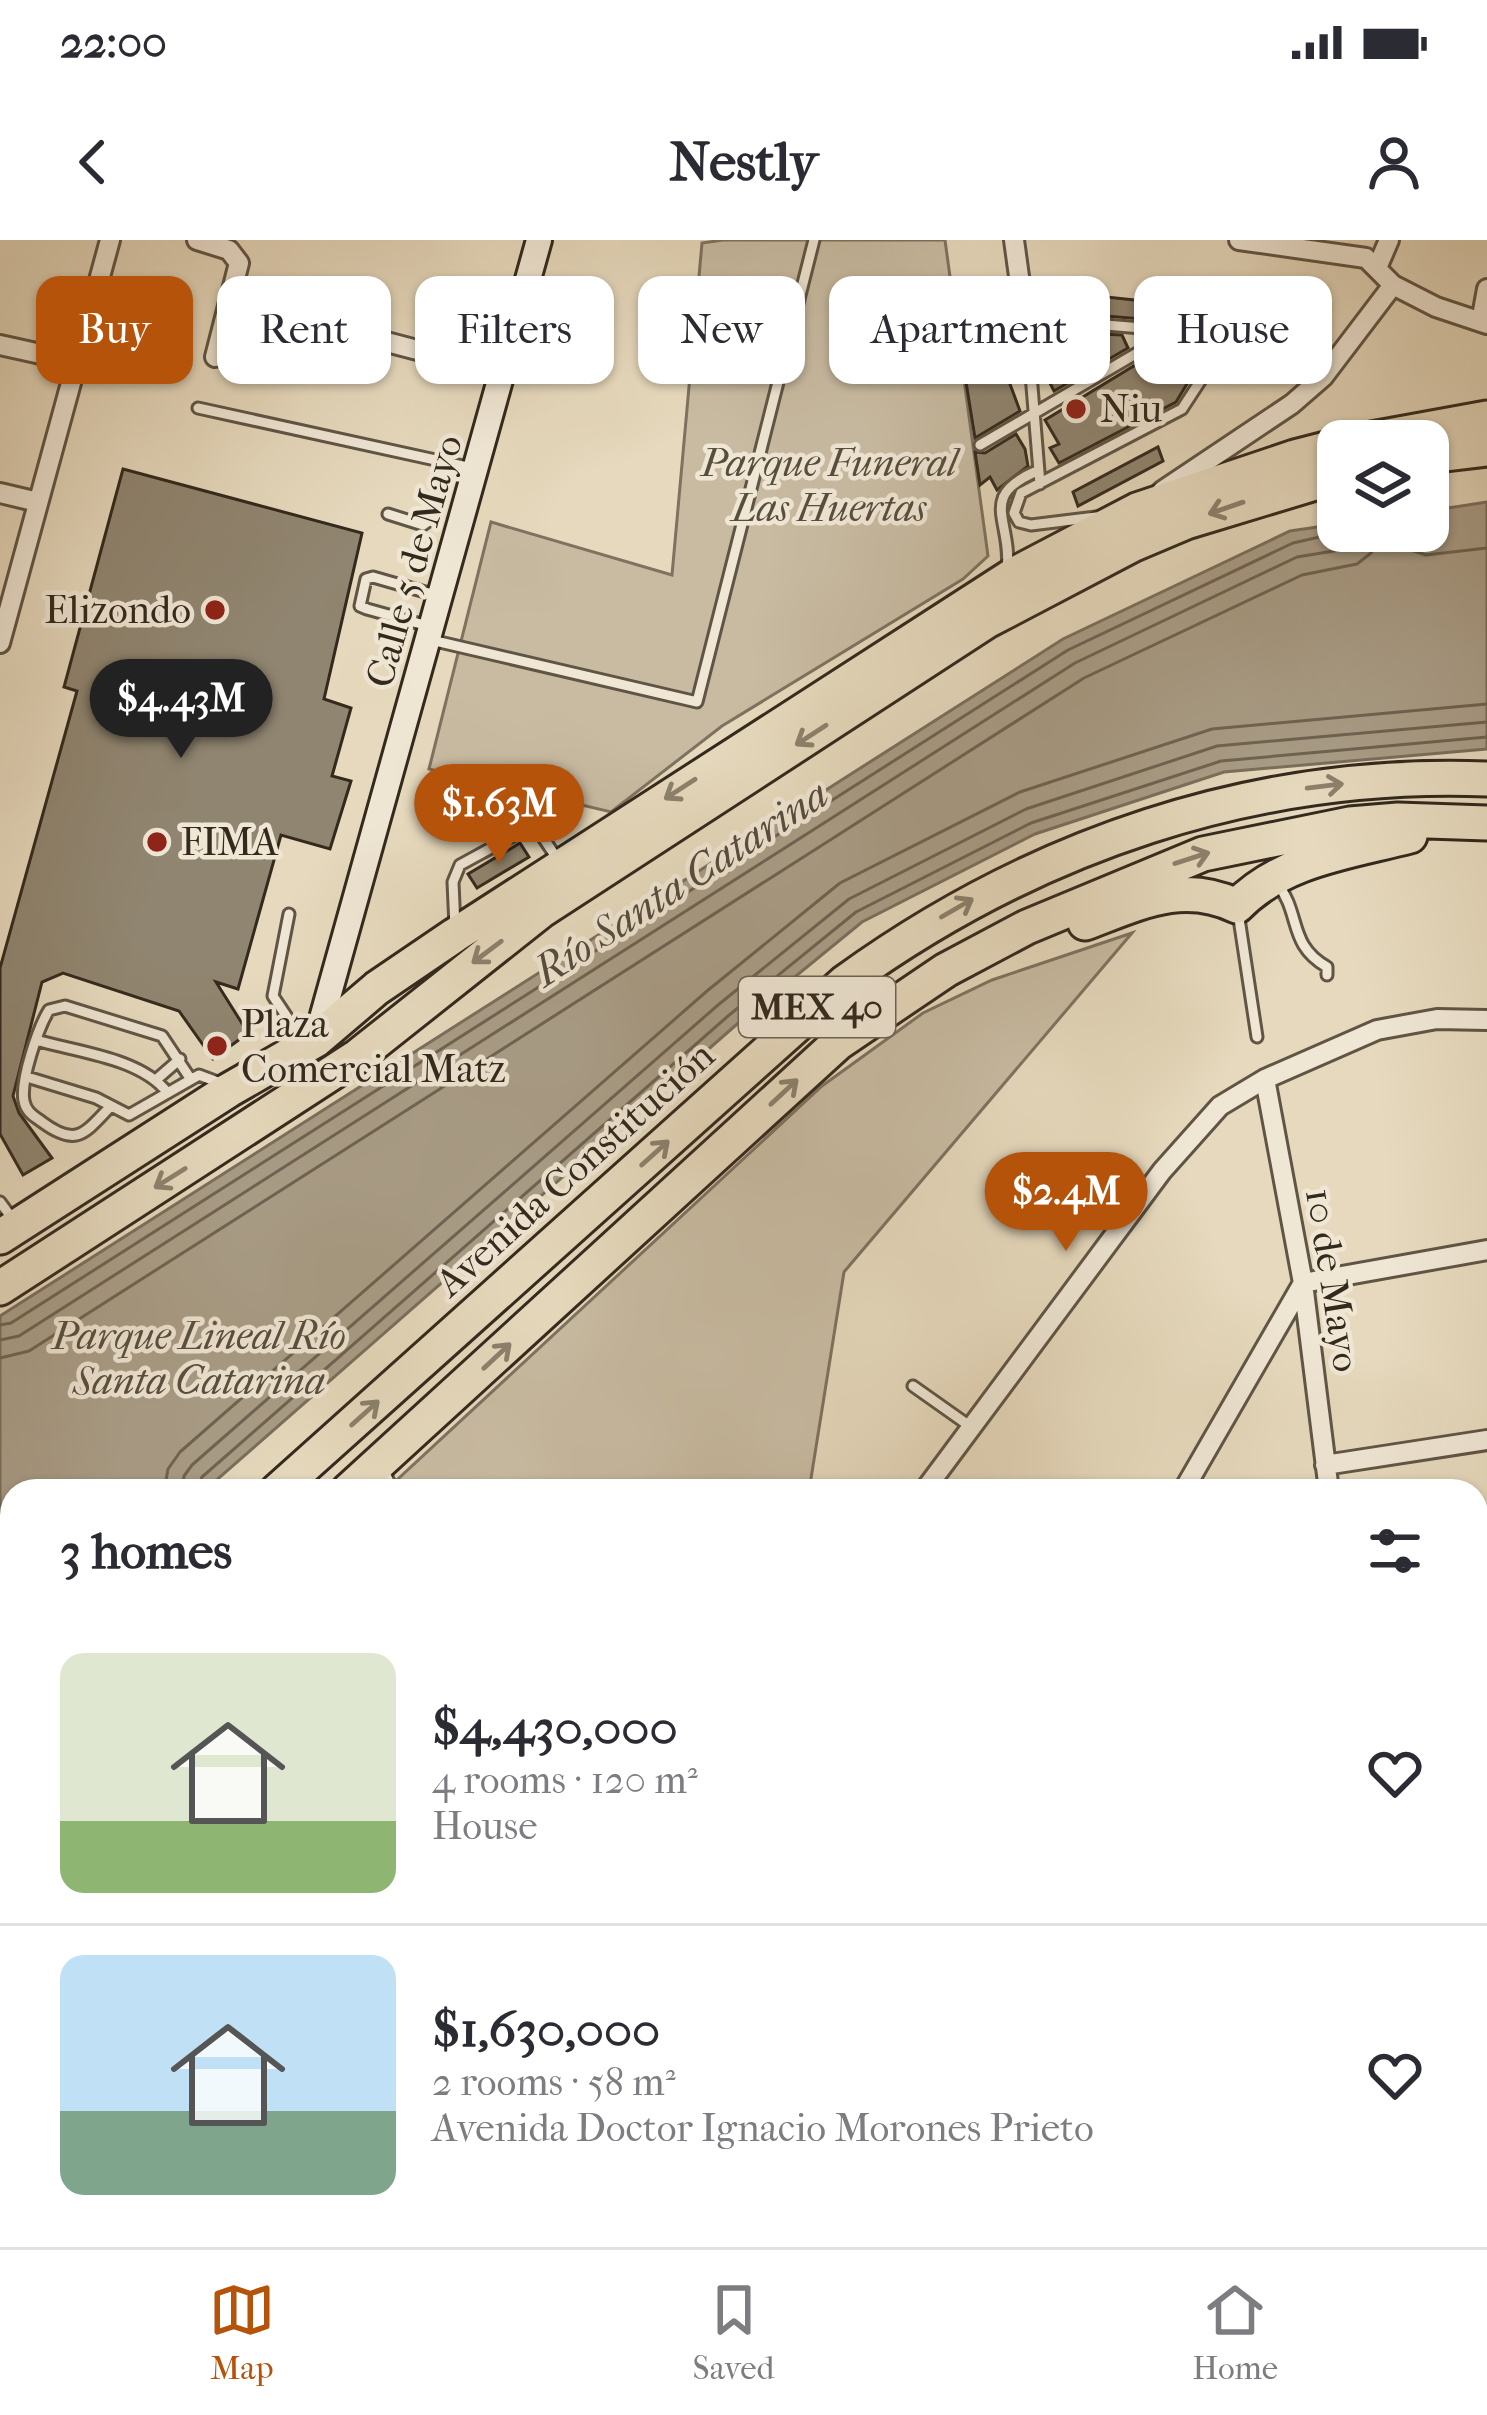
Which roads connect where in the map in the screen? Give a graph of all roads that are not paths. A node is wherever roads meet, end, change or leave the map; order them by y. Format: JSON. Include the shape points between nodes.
{"nodes":[{"id":1,"x":110,"y":240,"type":"edge"},
{"id":2,"x":197,"y":240,"type":"edge"},
{"id":3,"x":539,"y":240,"type":"edge"},
{"id":4,"x":814,"y":240,"type":"edge"},
{"id":5,"x":1014,"y":240,"type":"edge"},
{"id":6,"x":1239,"y":240,"type":"edge"},
{"id":7,"x":1389,"y":240,"type":"edge"},
{"id":8,"x":1377,"y":268,"type":"junction"},
{"id":9,"x":100,"y":276,"type":"edge"},
{"id":10,"x":236,"y":276,"type":"edge"},
{"id":11,"x":530,"y":276,"type":"edge"},
{"id":12,"x":1019,"y":276,"type":"edge"},
{"id":13,"x":1393,"y":285,"type":"junction"},
{"id":14,"x":1487,"y":289,"type":"edge"},
{"id":15,"x":1484,"y":323,"type":"edge"},
{"id":16,"x":0,"y":345,"type":"edge"},
{"id":17,"x":217,"y":350,"type":"edge"},
{"id":18,"x":36,"y":353,"type":"edge"},
{"id":19,"x":1134,"y":355,"type":"edge"},
{"id":20,"x":215,"y":357,"type":"dead end"},
{"id":21,"x":71,"y":384,"type":"edge"},
{"id":22,"x":502,"y":384,"type":"edge"},
{"id":23,"x":1032,"y":384,"type":"edge"},
{"id":24,"x":1200,"y":384,"type":"edge"},
{"id":25,"x":198,"y":408,"type":"dead end"},
{"id":26,"x":1034,"y":413,"type":"junction"},
{"id":27,"x":1487,"y":418,"type":"edge"},
{"id":28,"x":1449,"y":425,"type":"edge"},
{"id":29,"x":980,"y":445,"type":"dead end"},
{"id":30,"x":1487,"y":449,"type":"edge"},
{"id":31,"x":1317,"y":451,"type":"edge"},
{"id":32,"x":1449,"y":454,"type":"edge"},
{"id":33,"x":443,"y":460,"type":"junction"},
{"id":34,"x":478,"y":469,"type":"junction"},
{"id":35,"x":1037,"y":471,"type":"junction"},
{"id":36,"x":1317,"y":482,"type":"edge"},
{"id":37,"x":1040,"y":484,"type":"junction"},
{"id":38,"x":0,"y":493,"type":"edge"},
{"id":39,"x":38,"y":502,"type":"junction"},
{"id":40,"x":388,"y":514,"type":"dead end"},
{"id":41,"x":1128,"y":515,"type":"junction"},
{"id":42,"x":1005,"y":580,"type":"junction"},
{"id":43,"x":442,"y":597,"type":"junction"},
{"id":44,"x":431,"y":633,"type":"junction"},
{"id":45,"x":1,"y":637,"type":"edge"},
{"id":46,"x":1487,"y":779,"type":"edge"},
{"id":47,"x":1472,"y":822,"type":"edge"},
{"id":48,"x":560,"y":865,"type":"junction"},
{"id":49,"x":1272,"y":878,"type":"junction"},
{"id":50,"x":1238,"y":906,"type":"junction"},
{"id":51,"x":289,"y":914,"type":"dead end"},
{"id":52,"x":455,"y":935,"type":"junction"},
{"id":53,"x":985,"y":948,"type":"junction"},
{"id":54,"x":1327,"y":975,"type":"dead end"},
{"id":55,"x":1487,"y":1020,"type":"edge"},
{"id":56,"x":1257,"y":1037,"type":"dead end"},
{"id":57,"x":36,"y":1040,"type":"junction"},
{"id":58,"x":311,"y":1043,"type":"junction"},
{"id":59,"x":180,"y":1058,"type":"junction"},
{"id":60,"x":27,"y":1077,"type":"junction"},
{"id":61,"x":190,"y":1078,"type":"junction"},
{"id":62,"x":157,"y":1079,"type":"junction"},
{"id":63,"x":1265,"y":1079,"type":"junction"},
{"id":64,"x":230,"y":1090,"type":"junction"},
{"id":65,"x":167,"y":1092,"type":"junction"},
{"id":66,"x":111,"y":1106,"type":"junction"},
{"id":67,"x":6,"y":1222,"type":"edge"},
{"id":68,"x":1487,"y":1250,"type":"edge"},
{"id":69,"x":1304,"y":1283,"type":"junction"},
{"id":70,"x":0,"y":1288,"type":"edge"},
{"id":71,"x":913,"y":1386,"type":"dead end"},
{"id":72,"x":971,"y":1427,"type":"junction"},
{"id":73,"x":1487,"y":1440,"type":"edge"},
{"id":74,"x":1325,"y":1465,"type":"junction"},
{"id":75,"x":387,"y":1477,"type":"edge"},
{"id":76,"x":291,"y":1479,"type":"edge"},
{"id":77,"x":933,"y":1479,"type":"edge"},
{"id":78,"x":1190,"y":1479,"type":"edge"},
{"id":79,"x":1327,"y":1479,"type":"edge"}],
"edges":[{"from":1,"to":9,"type":"street"},
{"from":2,"to":10,"type":"street","via":[[236,255]]},
{"from":3,"to":11,"type":"street","name":"Calle 5 de Mayo"},
{"from":4,"to":44,"type":"lane","via":[[697,702]]},
{"from":5,"to":12,"type":"street"},
{"from":6,"to":8,"type":"street","via":[[1350,254]]},
{"from":7,"to":8,"type":"street"},
{"from":8,"to":13,"type":"street"},
{"from":13,"to":15,"type":"street"},
{"from":13,"to":41,"type":"street","via":[[1323,377],[1292,404]]},
{"from":14,"to":15,"type":"street"},
{"from":16,"to":18,"type":"street"},
{"from":17,"to":20,"type":"street"},
{"from":19,"to":26,"type":"lane"},
{"from":21,"to":39,"type":"street"},
{"from":22,"to":34,"type":"street","name":"Calle 5 de Mayo"},
{"from":23,"to":26,"type":"lane"},
{"from":24,"to":37,"type":"lane","via":[[1171,416]]},
{"from":25,"to":33,"type":"lane"},
{"from":26,"to":29,"type":"lane"},
{"from":26,"to":35,"type":"lane"},
{"from":27,"to":28,"type":"highway"},
{"from":30,"to":32,"type":"highway"},
{"from":31,"to":41,"type":"highway"},
{"from":33,"to":34,"type":"lane"},
{"from":33,"to":40,"type":"lane","via":[[430,520],[423,526]]},
{"from":34,"to":43,"type":"street","name":"Calle 5 de Mayo"},
{"from":35,"to":37,"type":"lane"},
{"from":35,"to":42,"type":"lane","via":[[1004,492]]},
{"from":36,"to":70,"type":"highway","one_way":true,"via":[[1186,521],[987,621],[541,910],[358,1056]]},
{"from":37,"to":41,"type":"lane","via":[[1016,500],[1019,522]]},
{"from":38,"to":39,"type":"street"},
{"from":39,"to":45,"type":"street"},
{"from":41,"to":42,"type":"highway"},
{"from":42,"to":48,"type":"highway","one_way":true},
{"from":43,"to":44,"type":"street","name":"Calle 5 de Mayo"},
{"from":43,"to":44,"type":"lane","via":[[373,577],[360,597],[360,606]]},
{"from":44,"to":58,"type":"street","name":"Calle 5 de Mayo"},
{"from":76,"to":46,"type":"highway","name":"Avenida Constitución","number":"MEX 40","one_way":true,"via":[[844,982],[928,925],[1064,855],[1208,807],[1360,782]]},
{"from":47,"to":49,"type":"highway","via":[[1336,853]]},
{"from":53,"to":47,"type":"highway","number":"MEX 40","one_way":true,"via":[[1203,854],[1350,824]]},
{"from":48,"to":52,"type":"highway"},
{"from":48,"to":52,"type":"lane","via":[[542,836],[526,829],[460,865]]},
{"from":49,"to":50,"type":"highway"},
{"from":49,"to":54,"type":"lane","via":[[1289,898],[1303,949]]},
{"from":50,"to":53,"type":"highway","via":[[1196,892],[1170,894],[1062,932]]},
{"from":50,"to":56,"type":"lane"},
{"from":51,"to":58,"type":"lane","via":[[273,996]]},
{"from":52,"to":58,"type":"highway"},
{"from":75,"to":53,"type":"highway","number":"MEX 40","one_way":true,"via":[[838,1043]]},
{"from":55,"to":63,"type":"street","via":[[1377,1030]]},
{"from":57,"to":59,"type":"lane","via":[[49,1010],[64,1006],[162,1036]]},
{"from":57,"to":60,"type":"lane"},
{"from":57,"to":62,"type":"lane"},
{"from":58,"to":64,"type":"highway"},
{"from":59,"to":61,"type":"lane"},
{"from":59,"to":62,"type":"lane"},
{"from":60,"to":66,"type":"lane"},
{"from":60,"to":66,"type":"lane","via":[[28,1111],[59,1135],[86,1132]]},
{"from":61,"to":64,"type":"lane","via":[[206,1076]]},
{"from":61,"to":65,"type":"lane"},
{"from":62,"to":65,"type":"lane"},
{"from":63,"to":69,"type":"street","name":"10 de Mayo"},
{"from":63,"to":72,"type":"street","via":[[1220,1106],[1162,1171]]},
{"from":64,"to":67,"type":"highway"},
{"from":65,"to":66,"type":"lane","via":[[129,1115]]},
{"from":68,"to":69,"type":"street"},
{"from":69,"to":74,"type":"street","name":"10 de Mayo"},
{"from":69,"to":78,"type":"street"},
{"from":71,"to":72,"type":"lane"},
{"from":72,"to":77,"type":"street"},
{"from":73,"to":74,"type":"street"},
{"from":74,"to":79,"type":"street","name":"10 de Mayo"}]}
